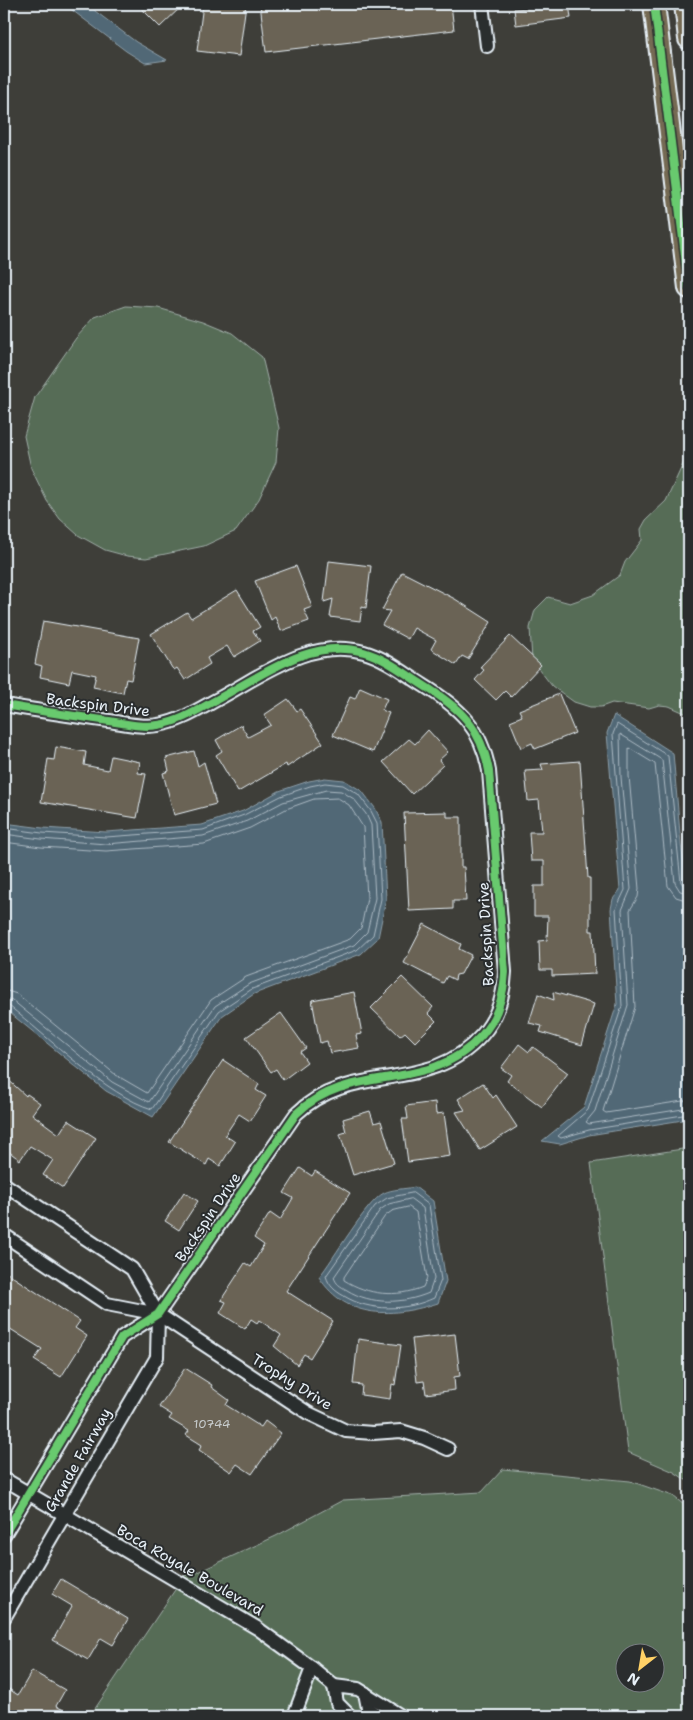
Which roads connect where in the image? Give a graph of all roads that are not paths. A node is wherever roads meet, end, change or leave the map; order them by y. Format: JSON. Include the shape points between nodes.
{"nodes":[{"id":1,"x":482,"y":4,"type":"edge"},
{"id":2,"x":654,"y":4,"type":"edge"},
{"id":3,"x":685,"y":4,"type":"edge"},
{"id":4,"x":689,"y":39,"type":"edge"},
{"id":5,"x":487,"y":46,"type":"dead end"},
{"id":6,"x":689,"y":288,"type":"edge"},
{"id":7,"x":4,"y":705,"type":"edge"},
{"id":8,"x":4,"y":1184,"type":"edge"},
{"id":9,"x":4,"y":1235,"type":"edge"},
{"id":10,"x":158,"y":1314,"type":"junction"},
{"id":11,"x":448,"y":1449,"type":"dead end"},
{"id":12,"x":4,"y":1480,"type":"edge"},
{"id":13,"x":28,"y":1494,"type":"junction"},
{"id":14,"x":64,"y":1515,"type":"junction"},
{"id":15,"x":4,"y":1535,"type":"edge"},
{"id":16,"x":4,"y":1618,"type":"edge"},
{"id":17,"x":312,"y":1668,"type":"junction"},
{"id":18,"x":334,"y":1686,"type":"junction"},
{"id":19,"x":365,"y":1693,"type":"junction"},
{"id":20,"x":294,"y":1716,"type":"edge"},
{"id":21,"x":350,"y":1716,"type":"edge"},
{"id":22,"x":376,"y":1716,"type":"edge"},
{"id":23,"x":401,"y":1716,"type":"edge"}],
"edges":[{"from":1,"to":5,"type":"street"},
{"from":2,"to":6,"type":"main road"},
{"from":3,"to":4,"type":"main road"},
{"from":7,"to":10,"type":"street","name":"Backspin Drive","via":[[156,726],[182,718],[299,656],[323,650],[352,650],[390,664],[455,706],[473,727],[487,758],[505,972],[501,999],[492,1021],[464,1054],[441,1066],[338,1086],[302,1107]]},
{"from":8,"to":10,"type":"street","name":"Trophy Drive","via":[[132,1269]]},
{"from":9,"to":10,"type":"street","name":"Trophy Drive","via":[[107,1304]]},
{"from":10,"to":11,"type":"street","name":"Trophy Drive","via":[[308,1413],[333,1426],[358,1433],[409,1432]]},
{"from":10,"to":13,"type":"street","name":"Backspin Drive","via":[[122,1337]]},
{"from":10,"to":14,"type":"street","name":"Grande Fairway","via":[[158,1357]]},
{"from":12,"to":13,"type":"street","name":"Boca Royale Boulevard"},
{"from":13,"to":14,"type":"street","name":"Boca Royale Boulevard"},
{"from":13,"to":15,"type":"street","name":"Grande Fairway"},
{"from":14,"to":16,"type":"street","name":"Grande Fairway"},
{"from":14,"to":17,"type":"street","name":"Boca Royale Boulevard","via":[[256,1628]]},
{"from":17,"to":18,"type":"street","name":"Boca Royale Boulevard"},
{"from":17,"to":20,"type":"street"},
{"from":18,"to":19,"type":"street"},
{"from":18,"to":21,"type":"street","via":[[337,1703]]},
{"from":19,"to":22,"type":"street","via":[[368,1708]]},
{"from":19,"to":23,"type":"street"}]}
